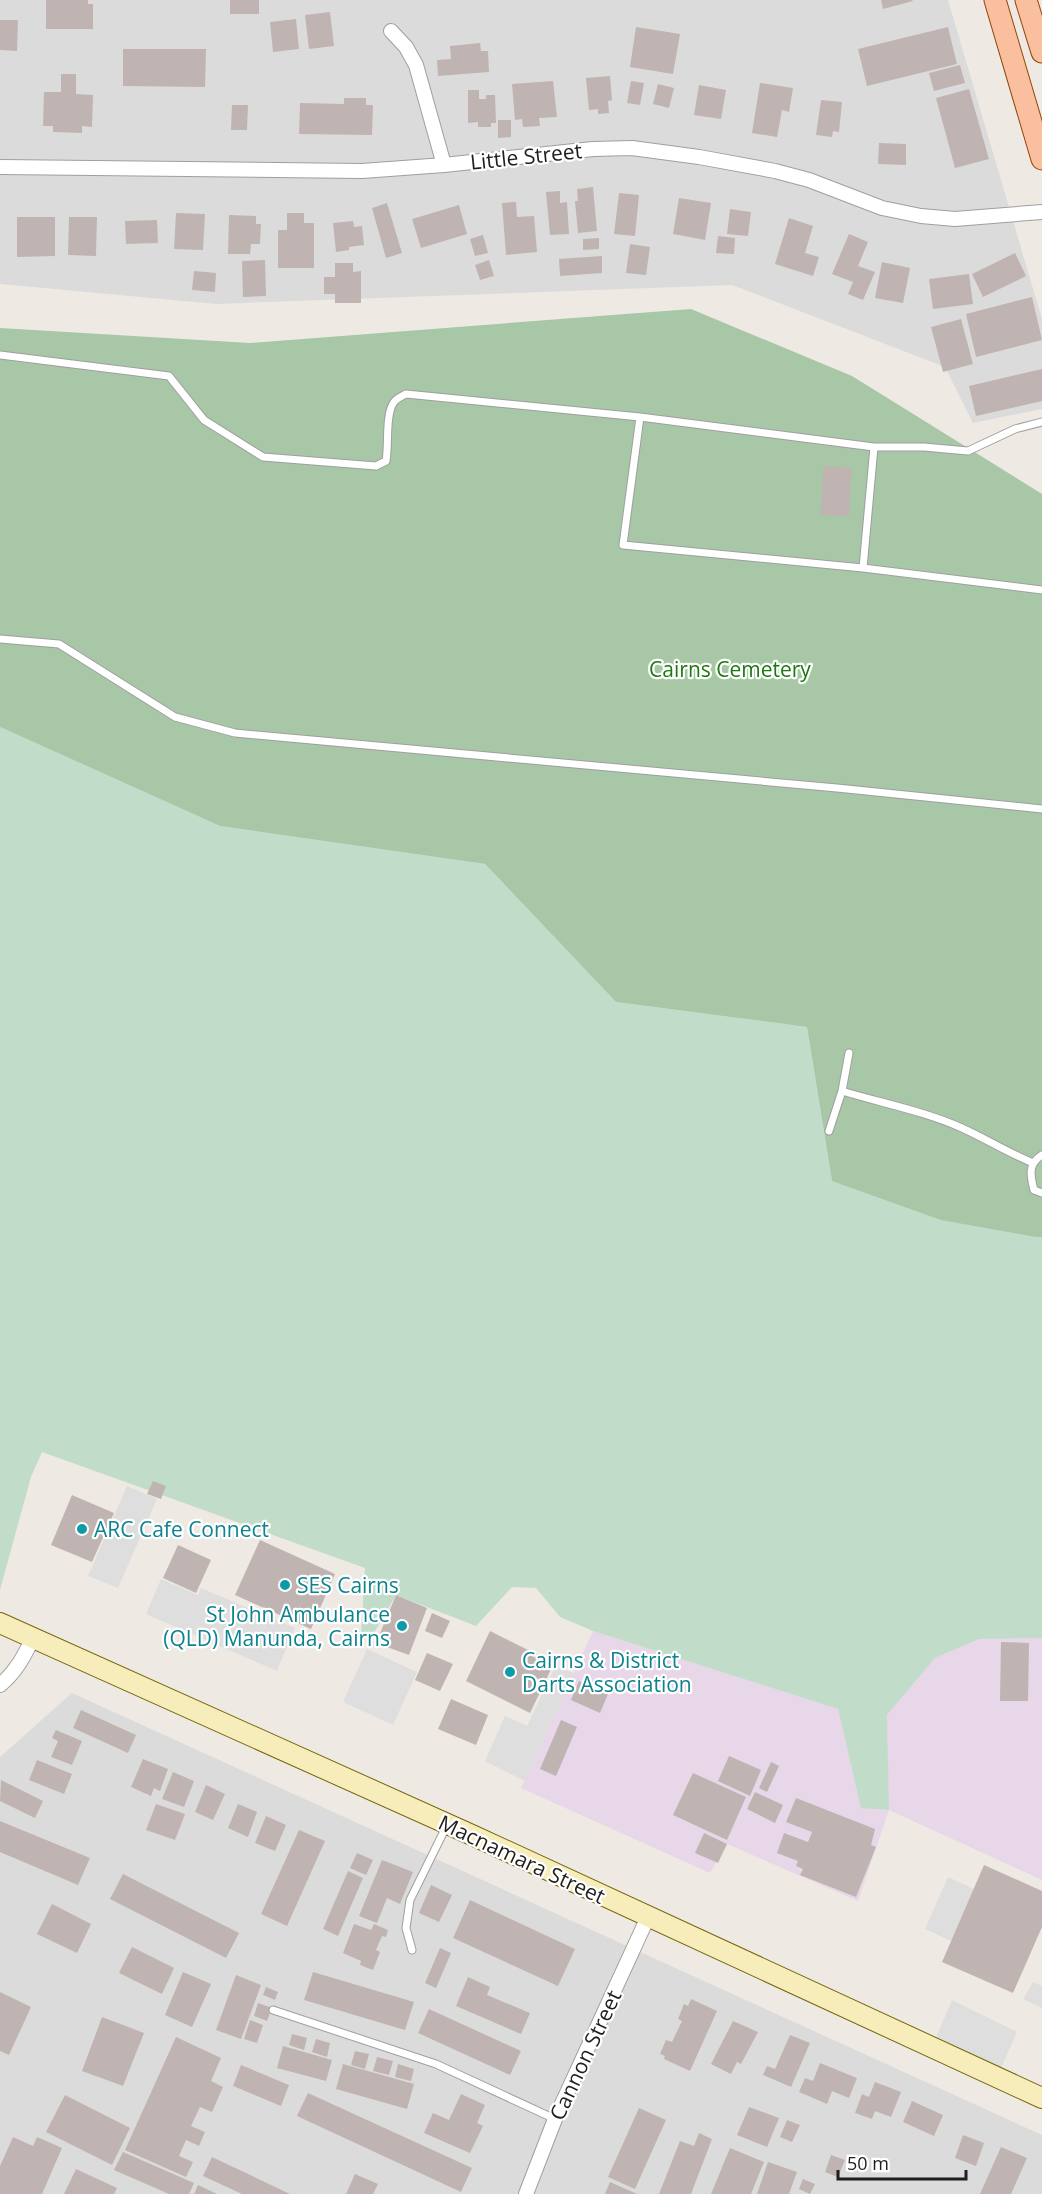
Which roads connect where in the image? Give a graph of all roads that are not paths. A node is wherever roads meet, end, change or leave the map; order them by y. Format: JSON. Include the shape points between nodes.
{"nodes":[{"id":1,"x":995,"y":0,"type":"edge"},
{"id":2,"x":1026,"y":0,"type":"edge"},
{"id":3,"x":391,"y":30,"type":"dead end"},
{"id":4,"x":1042,"y":52,"type":"edge"},
{"id":5,"x":1042,"y":159,"type":"edge"},
{"id":6,"x":444,"y":165,"type":"junction"},
{"id":7,"x":0,"y":167,"type":"edge"},
{"id":8,"x":1042,"y":212,"type":"edge"},
{"id":9,"x":0,"y":355,"type":"edge"},
{"id":10,"x":640,"y":417,"type":"junction"},
{"id":11,"x":1042,"y":422,"type":"edge"},
{"id":12,"x":874,"y":447,"type":"junction"},
{"id":13,"x":863,"y":568,"type":"junction"},
{"id":14,"x":1042,"y":590,"type":"edge"},
{"id":15,"x":0,"y":639,"type":"edge"},
{"id":16,"x":1042,"y":809,"type":"edge"},
{"id":17,"x":849,"y":1053,"type":"dead end"},
{"id":18,"x":842,"y":1091,"type":"junction"},
{"id":19,"x":829,"y":1131,"type":"dead end"},
{"id":20,"x":1042,"y":1155,"type":"edge"},
{"id":21,"x":1033,"y":1163,"type":"junction"},
{"id":22,"x":1042,"y":1193,"type":"edge"},
{"id":23,"x":0,"y":1623,"type":"edge"},
{"id":24,"x":33,"y":1638,"type":"junction"},
{"id":25,"x":0,"y":1685,"type":"edge"},
{"id":26,"x":447,"y":1824,"type":"junction"},
{"id":27,"x":648,"y":1917,"type":"junction"},
{"id":28,"x":412,"y":1950,"type":"dead end"},
{"id":29,"x":273,"y":2010,"type":"dead end"},
{"id":30,"x":1042,"y":2098,"type":"edge"},
{"id":31,"x":555,"y":2120,"type":"junction"},
{"id":32,"x":526,"y":2194,"type":"edge"}],
"edges":[{"from":1,"to":5,"type":"main road"},
{"from":2,"to":4,"type":"main road"},
{"from":3,"to":6,"type":"street","via":[[416,65]]},
{"from":6,"to":7,"type":"street","name":"Little Street","via":[[362,171]]},
{"from":6,"to":8,"type":"street","name":"Little Street","via":[[632,148],[775,171],[882,208],[921,216],[955,219]]},
{"from":9,"to":10,"type":"lane","via":[[170,376],[204,420],[263,457],[376,466],[386,461],[389,412],[395,400],[406,394]]},
{"from":10,"to":12,"type":"lane"},
{"from":10,"to":13,"type":"lane","via":[[623,545]]},
{"from":11,"to":12,"type":"lane","via":[[1015,429],[968,451]]},
{"from":12,"to":13,"type":"lane"},
{"from":13,"to":14,"type":"lane"},
{"from":15,"to":16,"type":"lane","via":[[59,644],[175,717],[235,733]]},
{"from":17,"to":18,"type":"lane"},
{"from":18,"to":19,"type":"lane"},
{"from":18,"to":21,"type":"lane","via":[[962,1128]]},
{"from":20,"to":21,"type":"lane"},
{"from":21,"to":22,"type":"lane","via":[[1029,1174],[1034,1190]]},
{"from":23,"to":24,"type":"street","name":"Macnamara Street"},
{"from":24,"to":25,"type":"street","via":[[21,1662]]},
{"from":24,"to":26,"type":"street","name":"Macnamara Street"},
{"from":26,"to":27,"type":"street","name":"Macnamara Street"},
{"from":26,"to":28,"type":"lane","via":[[410,1900],[406,1928]]},
{"from":27,"to":30,"type":"street","name":"Macnamara Street"},
{"from":27,"to":31,"type":"street","name":"Cannon Street"},
{"from":29,"to":31,"type":"lane","via":[[436,2064]]},
{"from":31,"to":32,"type":"street","name":"Cannon Street"}]}
